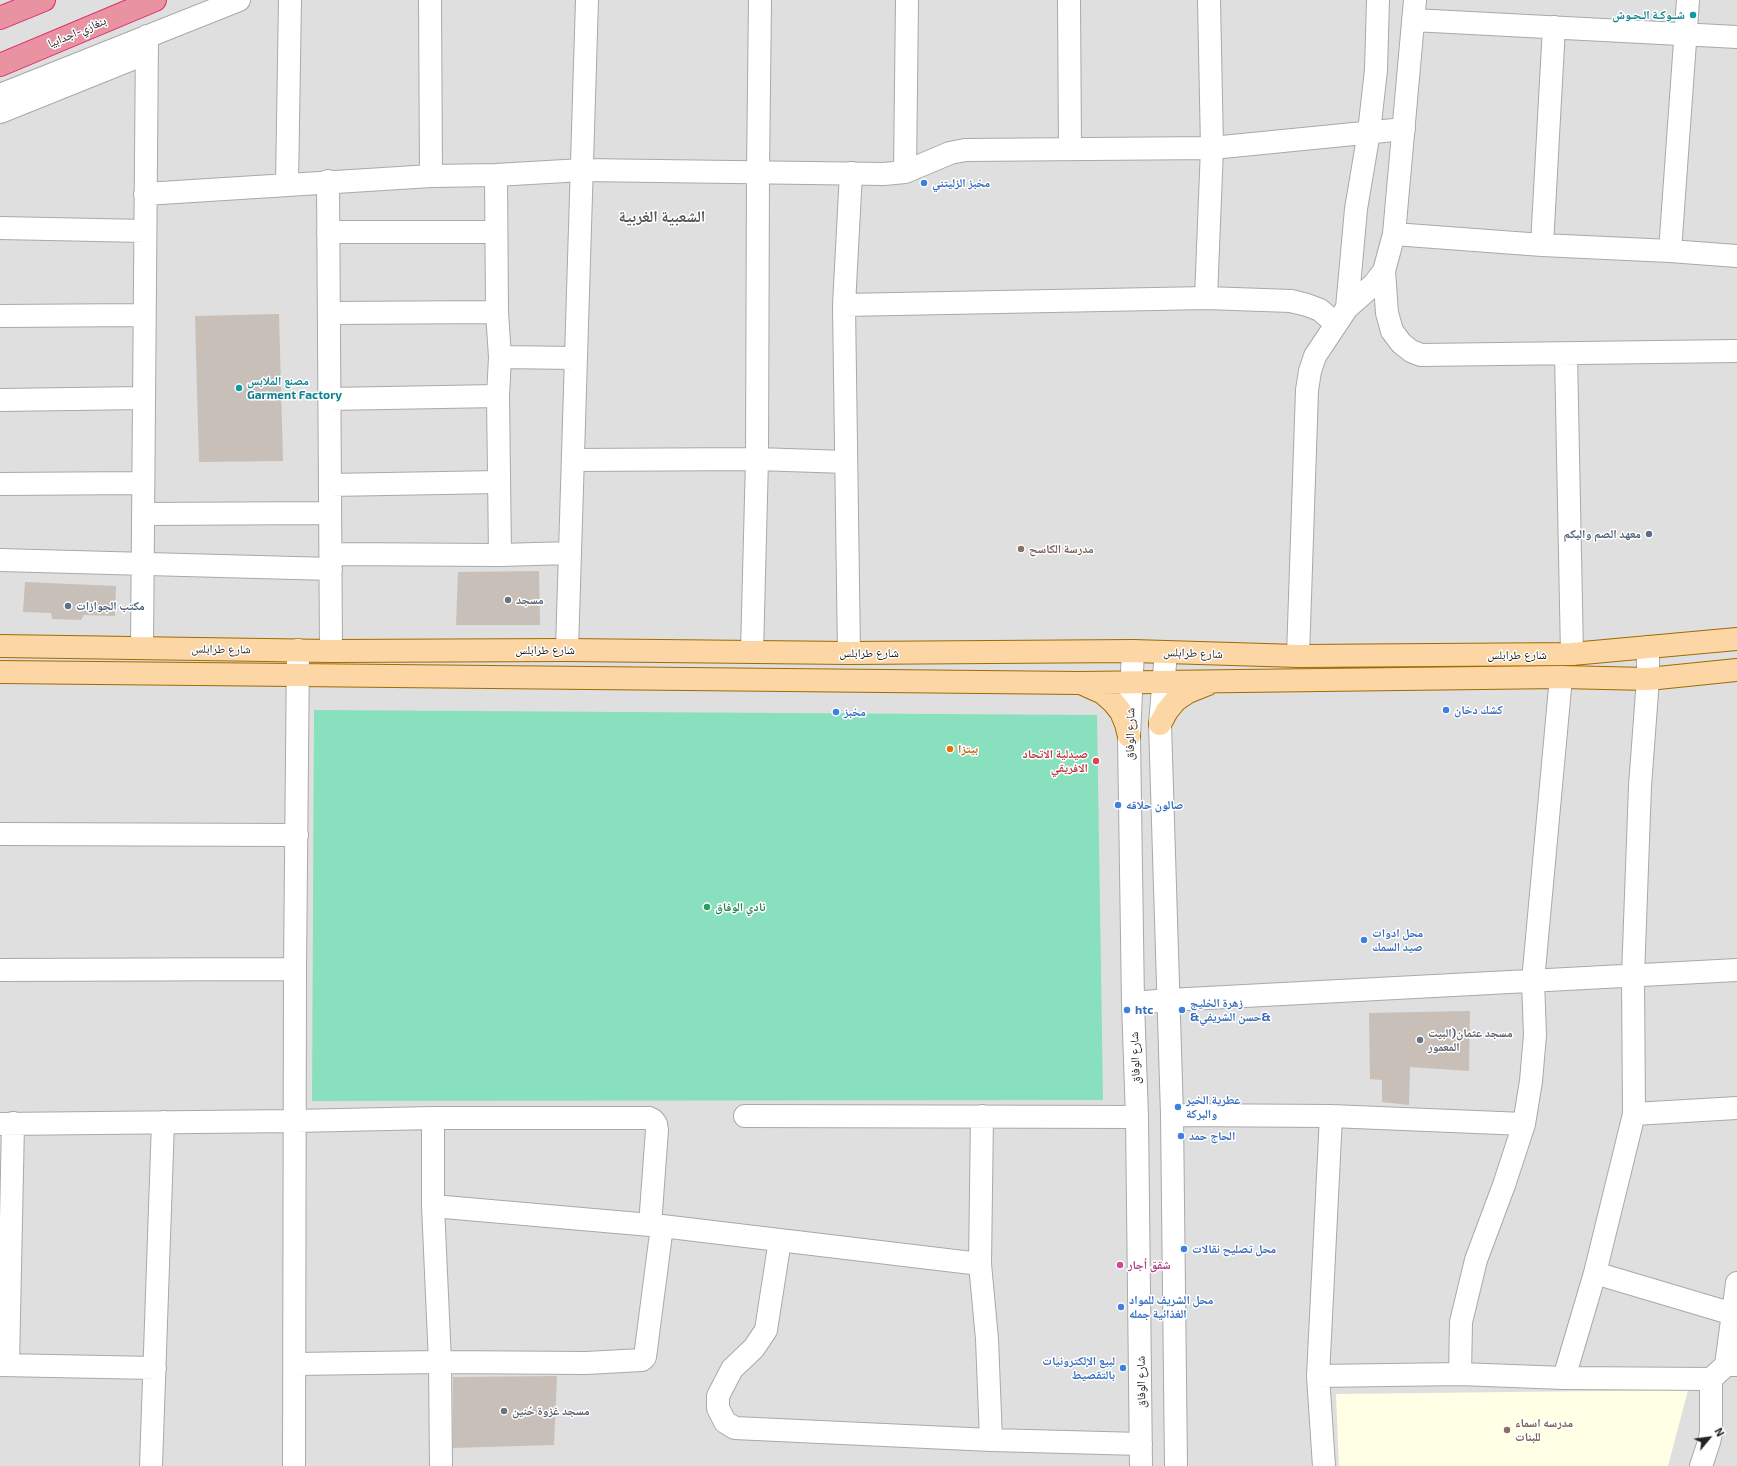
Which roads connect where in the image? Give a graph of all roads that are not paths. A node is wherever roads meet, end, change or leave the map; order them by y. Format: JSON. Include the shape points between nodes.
{"nodes":[{"id":1,"x":44,"y":0,"type":"edge"},
{"id":2,"x":155,"y":0,"type":"edge"},
{"id":3,"x":239,"y":0,"type":"edge"},
{"id":4,"x":290,"y":0,"type":"edge"},
{"id":5,"x":430,"y":0,"type":"edge"},
{"id":6,"x":587,"y":0,"type":"edge"},
{"id":7,"x":760,"y":0,"type":"edge"},
{"id":8,"x":907,"y":0,"type":"edge"},
{"id":9,"x":1069,"y":0,"type":"edge"},
{"id":10,"x":1209,"y":0,"type":"edge"},
{"id":11,"x":1378,"y":0,"type":"edge"},
{"id":12,"x":1688,"y":0,"type":"edge"},
{"id":13,"x":1414,"y":10,"type":"edge"},
{"id":14,"x":0,"y":18,"type":"edge"},
{"id":15,"x":1554,"y":26,"type":"junction"},
{"id":16,"x":1685,"y":34,"type":"junction"},
{"id":17,"x":1737,"y":37,"type":"edge"},
{"id":18,"x":147,"y":45,"type":"junction"},
{"id":19,"x":0,"y":65,"type":"edge"},
{"id":20,"x":0,"y":95,"type":"edge"},
{"id":21,"x":0,"y":112,"type":"edge"},
{"id":22,"x":1404,"y":129,"type":"junction"},
{"id":23,"x":1369,"y":132,"type":"junction"},
{"id":24,"x":1212,"y":148,"type":"junction"},
{"id":25,"x":1070,"y":149,"type":"junction"},
{"id":26,"x":582,"y":170,"type":"junction"},
{"id":27,"x":758,"y":172,"type":"junction"},
{"id":28,"x":905,"y":172,"type":"junction"},
{"id":29,"x":851,"y":173,"type":"junction"},
{"id":30,"x":496,"y":175,"type":"junction"},
{"id":31,"x":431,"y":176,"type":"junction"},
{"id":32,"x":328,"y":181,"type":"junction"},
{"id":33,"x":287,"y":184,"type":"junction"},
{"id":34,"x":146,"y":194,"type":"junction"},
{"id":35,"x":0,"y":228,"type":"edge"},
{"id":36,"x":145,"y":231,"type":"junction"},
{"id":37,"x":328,"y":232,"type":"junction"},
{"id":38,"x":496,"y":232,"type":"junction"},
{"id":39,"x":1394,"y":234,"type":"junction"},
{"id":40,"x":1542,"y":245,"type":"junction"},
{"id":41,"x":1670,"y":251,"type":"junction"},
{"id":42,"x":1737,"y":256,"type":"edge"},
{"id":43,"x":1384,"y":271,"type":"junction"},
{"id":44,"x":1206,"y":298,"type":"junction"},
{"id":45,"x":844,"y":305,"type":"junction"},
{"id":46,"x":497,"y":312,"type":"junction"},
{"id":47,"x":329,"y":313,"type":"junction"},
{"id":48,"x":144,"y":315,"type":"junction"},
{"id":49,"x":0,"y":316,"type":"edge"},
{"id":50,"x":1342,"y":316,"type":"junction"},
{"id":51,"x":1737,"y":352,"type":"edge"},
{"id":52,"x":1566,"y":354,"type":"junction"},
{"id":53,"x":500,"y":357,"type":"junction"},
{"id":54,"x":576,"y":358,"type":"junction"},
{"id":55,"x":498,"y":396,"type":"junction"},
{"id":56,"x":144,"y":398,"type":"junction"},
{"id":57,"x":330,"y":399,"type":"junction"},
{"id":58,"x":0,"y":400,"type":"edge"},
{"id":59,"x":757,"y":459,"type":"junction"},
{"id":60,"x":573,"y":460,"type":"junction"},
{"id":61,"x":846,"y":462,"type":"junction"},
{"id":62,"x":499,"y":482,"type":"junction"},
{"id":63,"x":143,"y":483,"type":"junction"},
{"id":64,"x":0,"y":484,"type":"edge"},
{"id":65,"x":330,"y":485,"type":"junction"},
{"id":66,"x":330,"y":513,"type":"junction"},
{"id":67,"x":143,"y":514,"type":"junction"},
{"id":68,"x":570,"y":553,"type":"junction"},
{"id":69,"x":500,"y":555,"type":"junction"},
{"id":70,"x":0,"y":560,"type":"edge"},
{"id":71,"x":331,"y":562,"type":"junction"},
{"id":72,"x":144,"y":564,"type":"junction"},
{"id":73,"x":1737,"y":639,"type":"edge"},
{"id":74,"x":0,"y":646,"type":"edge"},
{"id":75,"x":142,"y":647,"type":"junction"},
{"id":76,"x":1648,"y":647,"type":"junction"},
{"id":77,"x":298,"y":650,"type":"junction"},
{"id":78,"x":567,"y":650,"type":"junction"},
{"id":79,"x":331,"y":651,"type":"junction"},
{"id":80,"x":1133,"y":651,"type":"junction"},
{"id":81,"x":752,"y":652,"type":"junction"},
{"id":82,"x":1166,"y":652,"type":"junction"},
{"id":83,"x":849,"y":653,"type":"junction"},
{"id":84,"x":1572,"y":654,"type":"junction"},
{"id":85,"x":1298,"y":656,"type":"junction"},
{"id":86,"x":1737,"y":670,"type":"edge"},
{"id":87,"x":0,"y":672,"type":"edge"},
{"id":88,"x":299,"y":674,"type":"junction"},
{"id":89,"x":1561,"y":677,"type":"junction"},
{"id":90,"x":1648,"y":679,"type":"junction"},
{"id":91,"x":1164,"y":681,"type":"junction"},
{"id":92,"x":1132,"y":682,"type":"junction"},
{"id":93,"x":1214,"y":682,"type":"junction"},
{"id":94,"x":1080,"y":683,"type":"junction"},
{"id":95,"x":1160,"y":724,"type":"junction"},
{"id":96,"x":1129,"y":736,"type":"junction"},
{"id":97,"x":0,"y":834,"type":"edge"},
{"id":98,"x":297,"y":835,"type":"junction"},
{"id":99,"x":295,"y":969,"type":"junction"},
{"id":100,"x":0,"y":970,"type":"edge"},
{"id":101,"x":1737,"y":970,"type":"edge"},
{"id":102,"x":1634,"y":976,"type":"junction"},
{"id":103,"x":1534,"y":981,"type":"junction"},
{"id":104,"x":1169,"y":1000,"type":"junction"},
{"id":105,"x":1133,"y":1003,"type":"junction"},
{"id":106,"x":1737,"y":1108,"type":"edge"},
{"id":107,"x":1634,"y":1114,"type":"junction"},
{"id":108,"x":745,"y":1116,"type":"dead end"},
{"id":109,"x":982,"y":1116,"type":"junction"},
{"id":110,"x":1172,"y":1116,"type":"junction"},
{"id":111,"x":1331,"y":1116,"type":"junction"},
{"id":112,"x":1137,"y":1117,"type":"junction"},
{"id":113,"x":433,"y":1118,"type":"junction"},
{"id":114,"x":295,"y":1121,"type":"junction"},
{"id":115,"x":163,"y":1122,"type":"junction"},
{"id":116,"x":7,"y":1123,"type":"edge"},
{"id":117,"x":1524,"y":1124,"type":"junction"},
{"id":118,"x":433,"y":1206,"type":"junction"},
{"id":119,"x":656,"y":1226,"type":"junction"},
{"id":120,"x":780,"y":1240,"type":"junction"},
{"id":121,"x":980,"y":1264,"type":"junction"},
{"id":122,"x":1595,"y":1273,"type":"junction"},
{"id":123,"x":1737,"y":1283,"type":"edge"},
{"id":124,"x":1733,"y":1314,"type":"junction"},
{"id":125,"x":440,"y":1362,"type":"junction"},
{"id":126,"x":295,"y":1364,"type":"junction"},
{"id":127,"x":4,"y":1365,"type":"edge"},
{"id":128,"x":154,"y":1368,"type":"junction"},
{"id":129,"x":1725,"y":1369,"type":"edge"},
{"id":130,"x":1460,"y":1374,"type":"junction"},
{"id":131,"x":1318,"y":1376,"type":"junction"},
{"id":132,"x":1564,"y":1378,"type":"junction"},
{"id":133,"x":991,"y":1440,"type":"junction"},
{"id":134,"x":1141,"y":1444,"type":"junction"},
{"id":135,"x":151,"y":1466,"type":"edge"},
{"id":136,"x":294,"y":1466,"type":"edge"},
{"id":137,"x":441,"y":1466,"type":"edge"},
{"id":138,"x":1141,"y":1466,"type":"edge"},
{"id":139,"x":1176,"y":1466,"type":"edge"},
{"id":140,"x":1324,"y":1466,"type":"edge"},
{"id":141,"x":1701,"y":1466,"type":"edge"}],
"edges":[{"from":1,"to":14,"type":"highway"},
{"from":2,"to":19,"type":"highway","name":"بنغازي-اجدابيا"},
{"from":3,"to":18,"type":"street"},
{"from":4,"to":33,"type":"street"},
{"from":5,"to":31,"type":"street"},
{"from":6,"to":26,"type":"street"},
{"from":7,"to":27,"type":"street"},
{"from":8,"to":28,"type":"street"},
{"from":9,"to":25,"type":"street"},
{"from":10,"to":24,"type":"street"},
{"from":11,"to":23,"type":"street","via":[[1376,70]]},
{"from":12,"to":16,"type":"street"},
{"from":13,"to":15,"type":"street"},
{"from":13,"to":22,"type":"street"},
{"from":15,"to":16,"type":"street"},
{"from":15,"to":40,"type":"street"},
{"from":16,"to":17,"type":"street"},
{"from":16,"to":41,"type":"street"},
{"from":18,"to":20,"type":"street"},
{"from":18,"to":21,"type":"street"},
{"from":18,"to":34,"type":"street"},
{"from":22,"to":23,"type":"street"},
{"from":22,"to":39,"type":"street"},
{"from":23,"to":24,"type":"street"},
{"from":23,"to":50,"type":"street"},
{"from":24,"to":25,"type":"street"},
{"from":24,"to":44,"type":"street"},
{"from":25,"to":28,"type":"street","via":[[965,150],[950,153]]},
{"from":26,"to":27,"type":"street"},
{"from":26,"to":30,"type":"street"},
{"from":26,"to":54,"type":"street"},
{"from":27,"to":29,"type":"street"},
{"from":27,"to":59,"type":"street"},
{"from":28,"to":29,"type":"street"},
{"from":29,"to":45,"type":"street"},
{"from":30,"to":31,"type":"street"},
{"from":30,"to":38,"type":"street"},
{"from":31,"to":32,"type":"street"},
{"from":32,"to":33,"type":"street"},
{"from":32,"to":37,"type":"street"},
{"from":33,"to":34,"type":"street"},
{"from":34,"to":36,"type":"street"},
{"from":35,"to":36,"type":"street"},
{"from":36,"to":48,"type":"street"},
{"from":37,"to":38,"type":"street"},
{"from":37,"to":47,"type":"street"},
{"from":38,"to":46,"type":"street"},
{"from":39,"to":40,"type":"street"},
{"from":39,"to":43,"type":"street"},
{"from":40,"to":41,"type":"street"},
{"from":41,"to":42,"type":"street"},
{"from":43,"to":50,"type":"street"},
{"from":43,"to":52,"type":"street","via":[[1387,313],[1392,331],[1410,351],[1421,355]]},
{"from":44,"to":45,"type":"street"},
{"from":44,"to":50,"type":"street","via":[[1291,302]]},
{"from":45,"to":61,"type":"street"},
{"from":46,"to":47,"type":"street"},
{"from":46,"to":53,"type":"street"},
{"from":47,"to":57,"type":"street"},
{"from":48,"to":49,"type":"street"},
{"from":48,"to":56,"type":"street"},
{"from":50,"to":85,"type":"street","via":[[1314,356],[1307,390]]},
{"from":51,"to":52,"type":"street"},
{"from":52,"to":84,"type":"street"},
{"from":53,"to":54,"type":"street"},
{"from":53,"to":55,"type":"street"},
{"from":54,"to":60,"type":"street"},
{"from":55,"to":57,"type":"street"},
{"from":55,"to":62,"type":"street"},
{"from":56,"to":58,"type":"street"},
{"from":56,"to":63,"type":"street"},
{"from":57,"to":65,"type":"street"},
{"from":59,"to":60,"type":"street"},
{"from":59,"to":61,"type":"street"},
{"from":59,"to":81,"type":"street"},
{"from":60,"to":68,"type":"street"},
{"from":61,"to":83,"type":"street"},
{"from":62,"to":65,"type":"street"},
{"from":62,"to":69,"type":"street"},
{"from":63,"to":64,"type":"street"},
{"from":63,"to":67,"type":"street"},
{"from":65,"to":66,"type":"street"},
{"from":66,"to":67,"type":"street"},
{"from":66,"to":71,"type":"street"},
{"from":67,"to":72,"type":"street"},
{"from":68,"to":69,"type":"street"},
{"from":68,"to":78,"type":"street"},
{"from":69,"to":71,"type":"street"},
{"from":70,"to":72,"type":"street"},
{"from":71,"to":72,"type":"street"},
{"from":71,"to":79,"type":"street"},
{"from":72,"to":75,"type":"street"},
{"from":73,"to":76,"type":"main road","name":"شارع طرابلس"},
{"from":74,"to":75,"type":"main road","name":"شارع طرابلس"},
{"from":75,"to":77,"type":"main road","name":"شارع طرابلس"},
{"from":76,"to":84,"type":"main road","name":"شارع طرابلس"},
{"from":76,"to":90,"type":"street"},
{"from":77,"to":79,"type":"main road","name":"شارع طرابلس"},
{"from":77,"to":88,"type":"street"},
{"from":78,"to":79,"type":"main road","name":"شارع طرابلس"},
{"from":78,"to":81,"type":"main road","name":"شارع طرابلس"},
{"from":80,"to":82,"type":"main road","name":"شارع طرابلس"},
{"from":80,"to":83,"type":"main road","name":"شارع طرابلس"},
{"from":80,"to":92,"type":"street","name":"شارع الوفاق"},
{"from":81,"to":83,"type":"main road","name":"شارع طرابلس"},
{"from":82,"to":85,"type":"main road","name":"شارع طرابلس"},
{"from":82,"to":91,"type":"street"},
{"from":84,"to":85,"type":"main road","name":"شارع طرابلس"},
{"from":86,"to":90,"type":"main road","name":"شارع طرابلس"},
{"from":87,"to":88,"type":"main road","name":"شارع طرابلس"},
{"from":88,"to":94,"type":"main road","name":"شارع طرابلس"},
{"from":88,"to":98,"type":"street"},
{"from":89,"to":90,"type":"main road","name":"شارع طرابلس"},
{"from":89,"to":93,"type":"main road","name":"شارع طرابلس"},
{"from":89,"to":103,"type":"street"},
{"from":90,"to":102,"type":"street","via":[[1640,786]]},
{"from":91,"to":92,"type":"main road","name":"شارع طرابلس"},
{"from":91,"to":93,"type":"main road","name":"شارع طرابلس"},
{"from":91,"to":95,"type":"street"},
{"from":92,"to":94,"type":"main road","name":"شارع طرابلس"},
{"from":92,"to":96,"type":"street","name":"شارع الوفاق"},
{"from":93,"to":95,"type":"main road","via":[[1200,686],[1176,700]]},
{"from":94,"to":96,"type":"main road","via":[[1103,693],[1113,702],[1121,712]]},
{"from":95,"to":104,"type":"street"},
{"from":96,"to":105,"type":"street","name":"شارع الوفاق"},
{"from":97,"to":98,"type":"street"},
{"from":98,"to":99,"type":"street"},
{"from":99,"to":100,"type":"street"},
{"from":99,"to":114,"type":"street"},
{"from":101,"to":102,"type":"street"},
{"from":102,"to":103,"type":"street"},
{"from":102,"to":107,"type":"street"},
{"from":103,"to":104,"type":"street"},
{"from":103,"to":117,"type":"street","via":[[1534,1056]]},
{"from":104,"to":105,"type":"street"},
{"from":104,"to":110,"type":"street"},
{"from":105,"to":112,"type":"street","name":"شارع الوفاق"},
{"from":106,"to":107,"type":"street"},
{"from":107,"to":122,"type":"street"},
{"from":108,"to":109,"type":"street"},
{"from":109,"to":112,"type":"street"},
{"from":109,"to":121,"type":"street"},
{"from":110,"to":111,"type":"street"},
{"from":110,"to":139,"type":"street"},
{"from":111,"to":117,"type":"street"},
{"from":111,"to":131,"type":"street"},
{"from":112,"to":134,"type":"street","name":"شارع الوفاق"},
{"from":113,"to":114,"type":"street"},
{"from":113,"to":118,"type":"street"},
{"from":113,"to":119,"type":"street","via":[[653,1120],[657,1130]]},
{"from":114,"to":115,"type":"street"},
{"from":114,"to":126,"type":"street"},
{"from":115,"to":116,"type":"street"},
{"from":115,"to":128,"type":"street"},
{"from":116,"to":127,"type":"street"},
{"from":117,"to":130,"type":"street","via":[[1476,1260],[1461,1322]]},
{"from":118,"to":119,"type":"street"},
{"from":118,"to":125,"type":"street"},
{"from":119,"to":120,"type":"street"},
{"from":119,"to":125,"type":"street","via":[[645,1357],[642,1360],[586,1363]]},
{"from":120,"to":121,"type":"street"},
{"from":120,"to":133,"type":"street","via":[[766,1330],[754,1348],[732,1369],[718,1396],[718,1408],[725,1422],[735,1428]]},
{"from":121,"to":133,"type":"street","via":[[987,1339]]},
{"from":122,"to":124,"type":"street"},
{"from":122,"to":132,"type":"street"},
{"from":123,"to":124,"type":"street"},
{"from":124,"to":129,"type":"street"},
{"from":125,"to":126,"type":"street"},
{"from":125,"to":137,"type":"street"},
{"from":126,"to":136,"type":"street"},
{"from":127,"to":128,"type":"street"},
{"from":128,"to":135,"type":"street"},
{"from":129,"to":132,"type":"street"},
{"from":129,"to":141,"type":"street"},
{"from":130,"to":131,"type":"street"},
{"from":130,"to":132,"type":"street"},
{"from":131,"to":140,"type":"street"},
{"from":133,"to":134,"type":"street"},
{"from":134,"to":138,"type":"street","name":"شارع الوفاق"}]}
